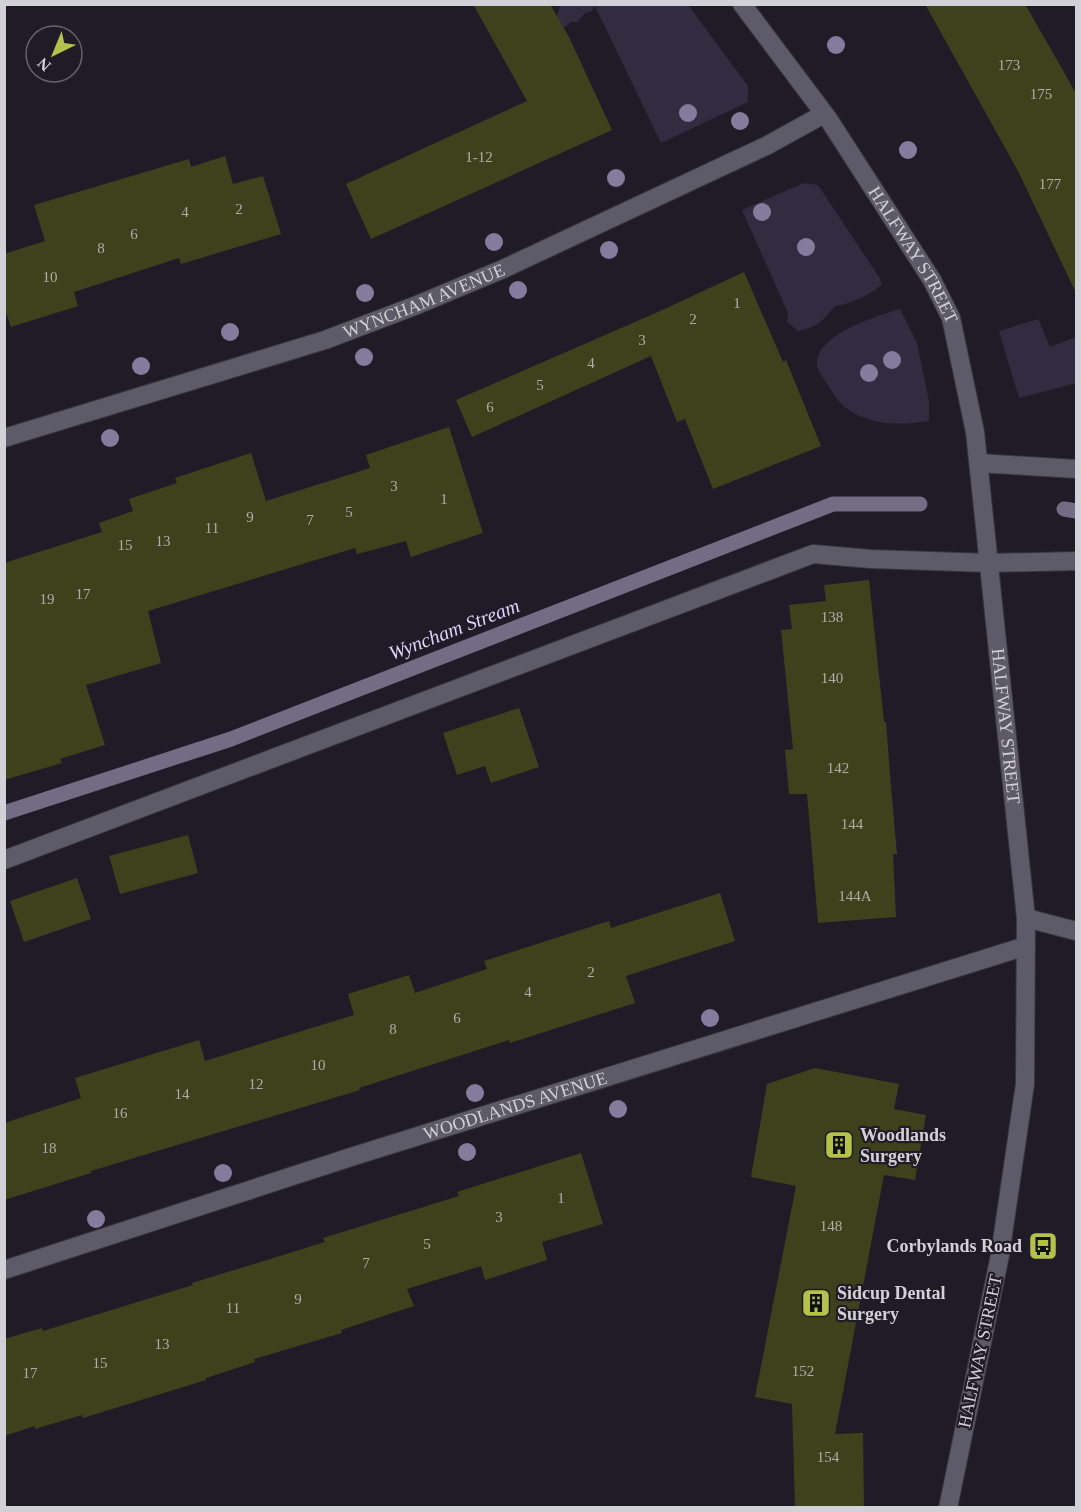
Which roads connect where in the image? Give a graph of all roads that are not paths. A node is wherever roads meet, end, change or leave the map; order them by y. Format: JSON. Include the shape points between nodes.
{"nodes":[{"id":1,"x":742,"y":4,"type":"edge"},
{"id":2,"x":824,"y":114,"type":"junction"},
{"id":3,"x":4,"y":438,"type":"edge"},
{"id":4,"x":979,"y":463,"type":"junction"},
{"id":5,"x":1077,"y":470,"type":"edge"},
{"id":6,"x":1077,"y":561,"type":"edge"},
{"id":7,"x":989,"y":563,"type":"junction"},
{"id":8,"x":4,"y":860,"type":"edge"},
{"id":9,"x":1026,"y":918,"type":"junction"},
{"id":10,"x":1077,"y":931,"type":"edge"},
{"id":11,"x":1026,"y":946,"type":"junction"},
{"id":12,"x":4,"y":1270,"type":"edge"},
{"id":13,"x":948,"y":1508,"type":"edge"}],
"edges":[{"from":1,"to":2,"type":"street","name":"HALFWAY STREET"},
{"from":2,"to":3,"type":"street","name":"WYNCHAM AVENUE","via":[[766,146],[417,305],[324,340]]},
{"from":2,"to":4,"type":"street","name":"HALFWAY STREET","via":[[932,280],[951,318]]},
{"from":4,"to":5,"type":"street"},
{"from":4,"to":7,"type":"street","name":"HALFWAY STREET"},
{"from":6,"to":7,"type":"street"},
{"from":7,"to":8,"type":"street","via":[[813,554]]},
{"from":7,"to":9,"type":"street","name":"HALFWAY STREET"},
{"from":9,"to":10,"type":"street"},
{"from":9,"to":11,"type":"street","name":"HALFWAY STREET"},
{"from":11,"to":12,"type":"street","name":"WOODLANDS AVENUE"},
{"from":11,"to":13,"type":"street","name":"HALFWAY STREET","via":[[1025,1084],[1000,1255]]}]}
